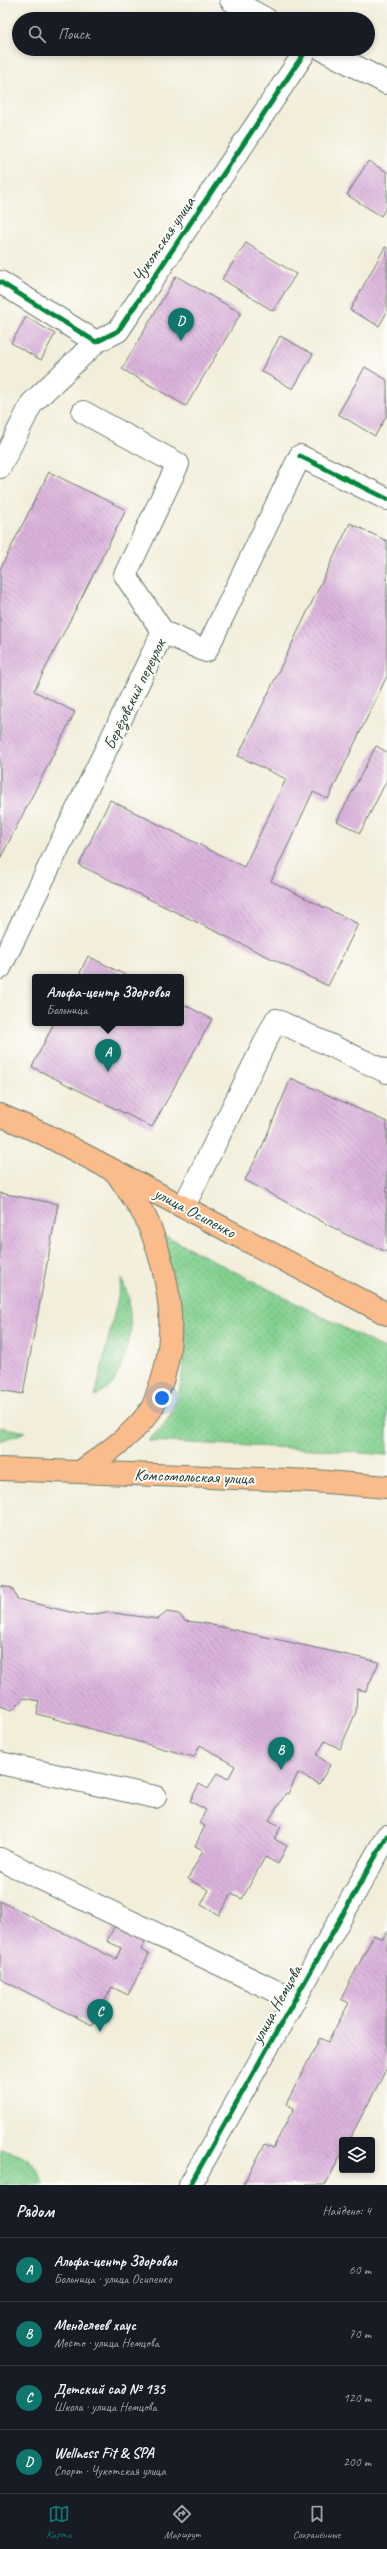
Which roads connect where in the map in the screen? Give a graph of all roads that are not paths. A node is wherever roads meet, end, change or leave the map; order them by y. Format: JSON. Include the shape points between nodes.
{"nodes":[{"id":1,"x":231,"y":0,"type":"edge"},
{"id":2,"x":253,"y":12,"type":"edge"},
{"id":3,"x":302,"y":56,"type":"edge"},
{"id":4,"x":338,"y":56,"type":"edge"},
{"id":5,"x":385,"y":77,"type":"edge"},
{"id":6,"x":0,"y":282,"type":"edge"},
{"id":7,"x":96,"y":342,"type":"junction"},
{"id":8,"x":83,"y":412,"type":"dead end"},
{"id":9,"x":0,"y":467,"type":"edge"},
{"id":10,"x":387,"y":499,"type":"edge"},
{"id":11,"x":163,"y":632,"type":"junction"},
{"id":12,"x":0,"y":968,"type":"edge"},
{"id":13,"x":387,"y":1072,"type":"edge"},
{"id":14,"x":0,"y":1115,"type":"edge"},
{"id":15,"x":115,"y":1171,"type":"junction"},
{"id":16,"x":184,"y":1206,"type":"junction"},
{"id":17,"x":387,"y":1314,"type":"edge"},
{"id":18,"x":0,"y":1469,"type":"edge"},
{"id":19,"x":80,"y":1472,"type":"junction"},
{"id":20,"x":387,"y":1487,"type":"edge"},
{"id":21,"x":0,"y":1763,"type":"edge"},
{"id":22,"x":155,"y":1797,"type":"dead end"},
{"id":23,"x":387,"y":1836,"type":"edge"},
{"id":24,"x":0,"y":1859,"type":"edge"},
{"id":25,"x":294,"y":2000,"type":"junction"},
{"id":26,"x":190,"y":2185,"type":"edge"}],
"edges":[{"from":1,"to":2,"type":"street"},
{"from":3,"to":7,"type":"street","name":"Чукотская улица","via":[[118,331]]},
{"from":4,"to":5,"type":"street"},
{"from":6,"to":7,"type":"street"},
{"from":7,"to":9,"type":"street","name":"Чукотская улица","via":[[32,403]]},
{"from":8,"to":11,"type":"street","via":[[178,464],[125,575]]},
{"from":10,"to":11,"type":"street","name":"Берёзовский переулок","via":[[300,456],[206,650]]},
{"from":11,"to":12,"type":"street","name":"Берёзовский переулок"},
{"from":13,"to":16,"type":"street","via":[[276,1020]]},
{"from":14,"to":15,"type":"main road","name":"улица Осипенко","via":[[46,1135]]},
{"from":15,"to":16,"type":"main road","name":"улица Осипенко"},
{"from":15,"to":19,"type":"main road","via":[[148,1222],[168,1290],[171,1336],[166,1374],[151,1410],[126,1439]]},
{"from":16,"to":17,"type":"main road","name":"улица Осипенко"},
{"from":18,"to":19,"type":"main road","name":"Комсомольская улица"},
{"from":19,"to":20,"type":"main road","name":"Комсомольская улица","via":[[314,1481]]},
{"from":21,"to":22,"type":"street"},
{"from":23,"to":25,"type":"street","name":"улица Немцова"},
{"from":24,"to":25,"type":"street"},
{"from":25,"to":26,"type":"street","name":"улица Немцова"}]}
